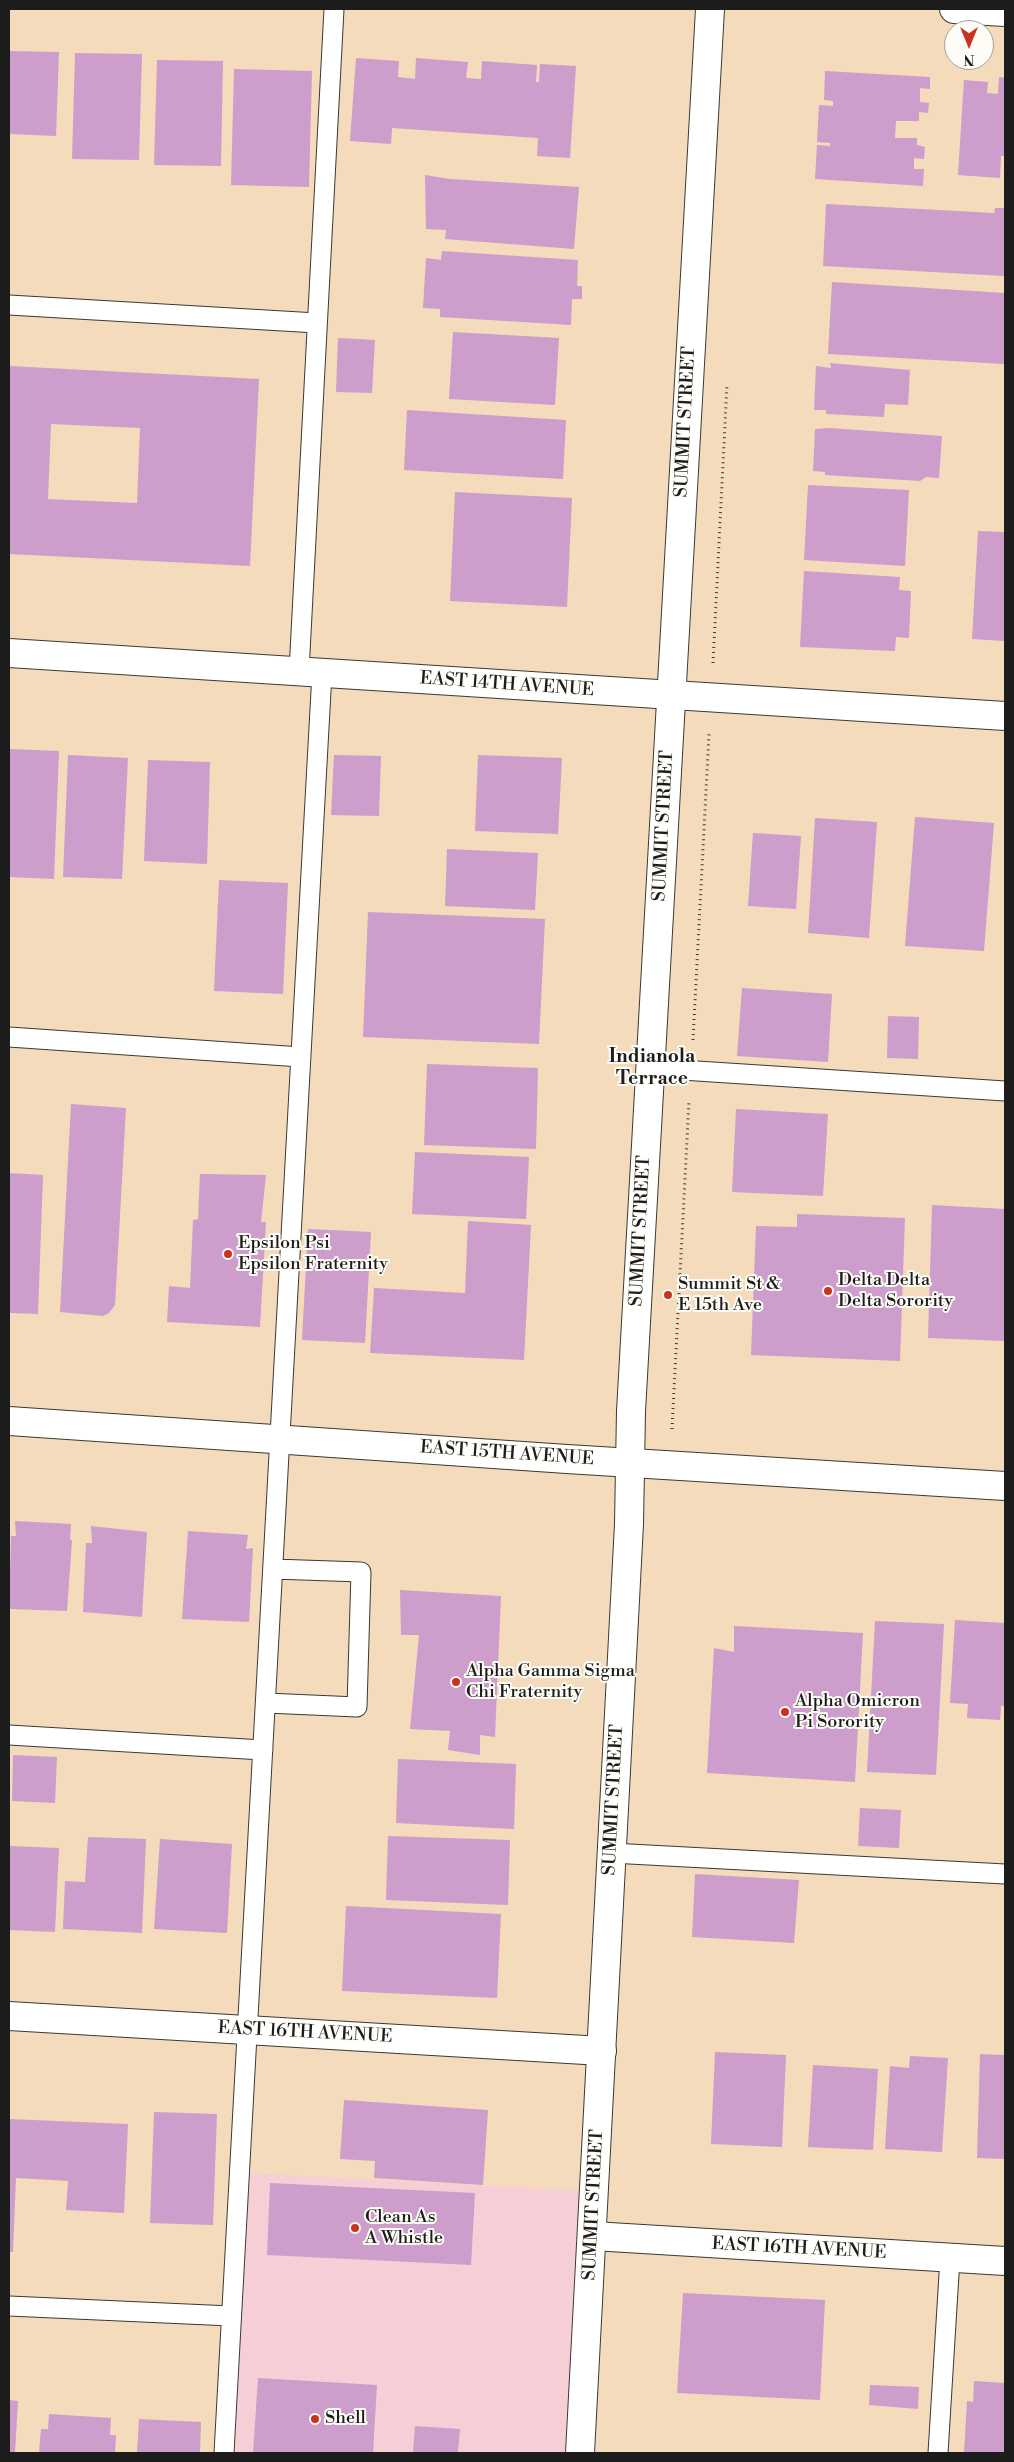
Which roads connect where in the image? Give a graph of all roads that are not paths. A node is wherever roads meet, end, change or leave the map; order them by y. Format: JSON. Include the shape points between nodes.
{"nodes":[{"id":1,"x":334,"y":9,"type":"edge"},
{"id":2,"x":710,"y":9,"type":"edge"},
{"id":3,"x":954,"y":9,"type":"edge"},
{"id":4,"x":1005,"y":12,"type":"edge"},
{"id":5,"x":9,"y":305,"type":"edge"},
{"id":6,"x":317,"y":323,"type":"junction"},
{"id":7,"x":9,"y":653,"type":"edge"},
{"id":8,"x":311,"y":672,"type":"junction"},
{"id":9,"x":671,"y":695,"type":"junction"},
{"id":10,"x":1005,"y":716,"type":"edge"},
{"id":11,"x":9,"y":1037,"type":"edge"},
{"id":12,"x":301,"y":1057,"type":"junction"},
{"id":13,"x":651,"y":1068,"type":"junction"},
{"id":14,"x":1005,"y":1091,"type":"edge"},
{"id":15,"x":9,"y":1421,"type":"edge"},
{"id":16,"x":280,"y":1439,"type":"junction"},
{"id":17,"x":629,"y":1462,"type":"junction"},
{"id":18,"x":1005,"y":1486,"type":"edge"},
{"id":19,"x":274,"y":1569,"type":"junction"},
{"id":20,"x":266,"y":1703,"type":"junction"},
{"id":21,"x":9,"y":1735,"type":"edge"},
{"id":22,"x":264,"y":1750,"type":"junction"},
{"id":23,"x":611,"y":1852,"type":"junction"},
{"id":24,"x":1005,"y":1874,"type":"edge"},
{"id":25,"x":9,"y":2016,"type":"edge"},
{"id":26,"x":248,"y":2030,"type":"junction"},
{"id":27,"x":602,"y":2051,"type":"junction"},
{"id":28,"x":593,"y":2236,"type":"junction"},
{"id":29,"x":950,"y":2258,"type":"junction"},
{"id":30,"x":1005,"y":2261,"type":"edge"},
{"id":31,"x":9,"y":2306,"type":"edge"},
{"id":32,"x":231,"y":2316,"type":"junction"},
{"id":33,"x":224,"y":2453,"type":"edge"},
{"id":34,"x":580,"y":2453,"type":"edge"},
{"id":35,"x":938,"y":2453,"type":"edge"}],
"edges":[{"from":1,"to":6,"type":"lane"},
{"from":2,"to":9,"type":"street","name":"SUMMIT STREET"},
{"from":3,"to":4,"type":"street"},
{"from":5,"to":6,"type":"lane"},
{"from":6,"to":8,"type":"lane"},
{"from":7,"to":8,"type":"street","name":"EAST 14TH AVENUE"},
{"from":8,"to":9,"type":"street","name":"EAST 14TH AVENUE"},
{"from":8,"to":12,"type":"lane"},
{"from":9,"to":10,"type":"street","name":"EAST 14TH AVENUE"},
{"from":9,"to":13,"type":"street","name":"SUMMIT STREET"},
{"from":11,"to":12,"type":"lane"},
{"from":12,"to":16,"type":"lane"},
{"from":13,"to":14,"type":"lane"},
{"from":13,"to":17,"type":"street","name":"SUMMIT STREET"},
{"from":15,"to":16,"type":"street","name":"EAST 15TH AVENUE"},
{"from":16,"to":17,"type":"street","name":"EAST 15TH AVENUE"},
{"from":16,"to":19,"type":"lane"},
{"from":17,"to":18,"type":"street","name":"EAST 15TH AVENUE"},
{"from":17,"to":23,"type":"street","name":"SUMMIT STREET","via":[[629,1524]]},
{"from":19,"to":20,"type":"lane"},
{"from":19,"to":20,"type":"lane","via":[[361,1572],[357,1707]]},
{"from":20,"to":22,"type":"lane"},
{"from":21,"to":22,"type":"lane"},
{"from":22,"to":26,"type":"lane"},
{"from":23,"to":24,"type":"lane"},
{"from":23,"to":27,"type":"street","name":"SUMMIT STREET"},
{"from":25,"to":26,"type":"street","name":"EAST 16TH AVENUE"},
{"from":26,"to":27,"type":"street","name":"EAST 16TH AVENUE"},
{"from":26,"to":32,"type":"lane"},
{"from":27,"to":28,"type":"street","name":"SUMMIT STREET"},
{"from":28,"to":29,"type":"street","name":"EAST 16TH AVENUE"},
{"from":28,"to":34,"type":"street","name":"SUMMIT STREET"},
{"from":29,"to":30,"type":"street","name":"EAST 16TH AVENUE"},
{"from":29,"to":35,"type":"lane"},
{"from":31,"to":32,"type":"lane"},
{"from":32,"to":33,"type":"lane"}]}
